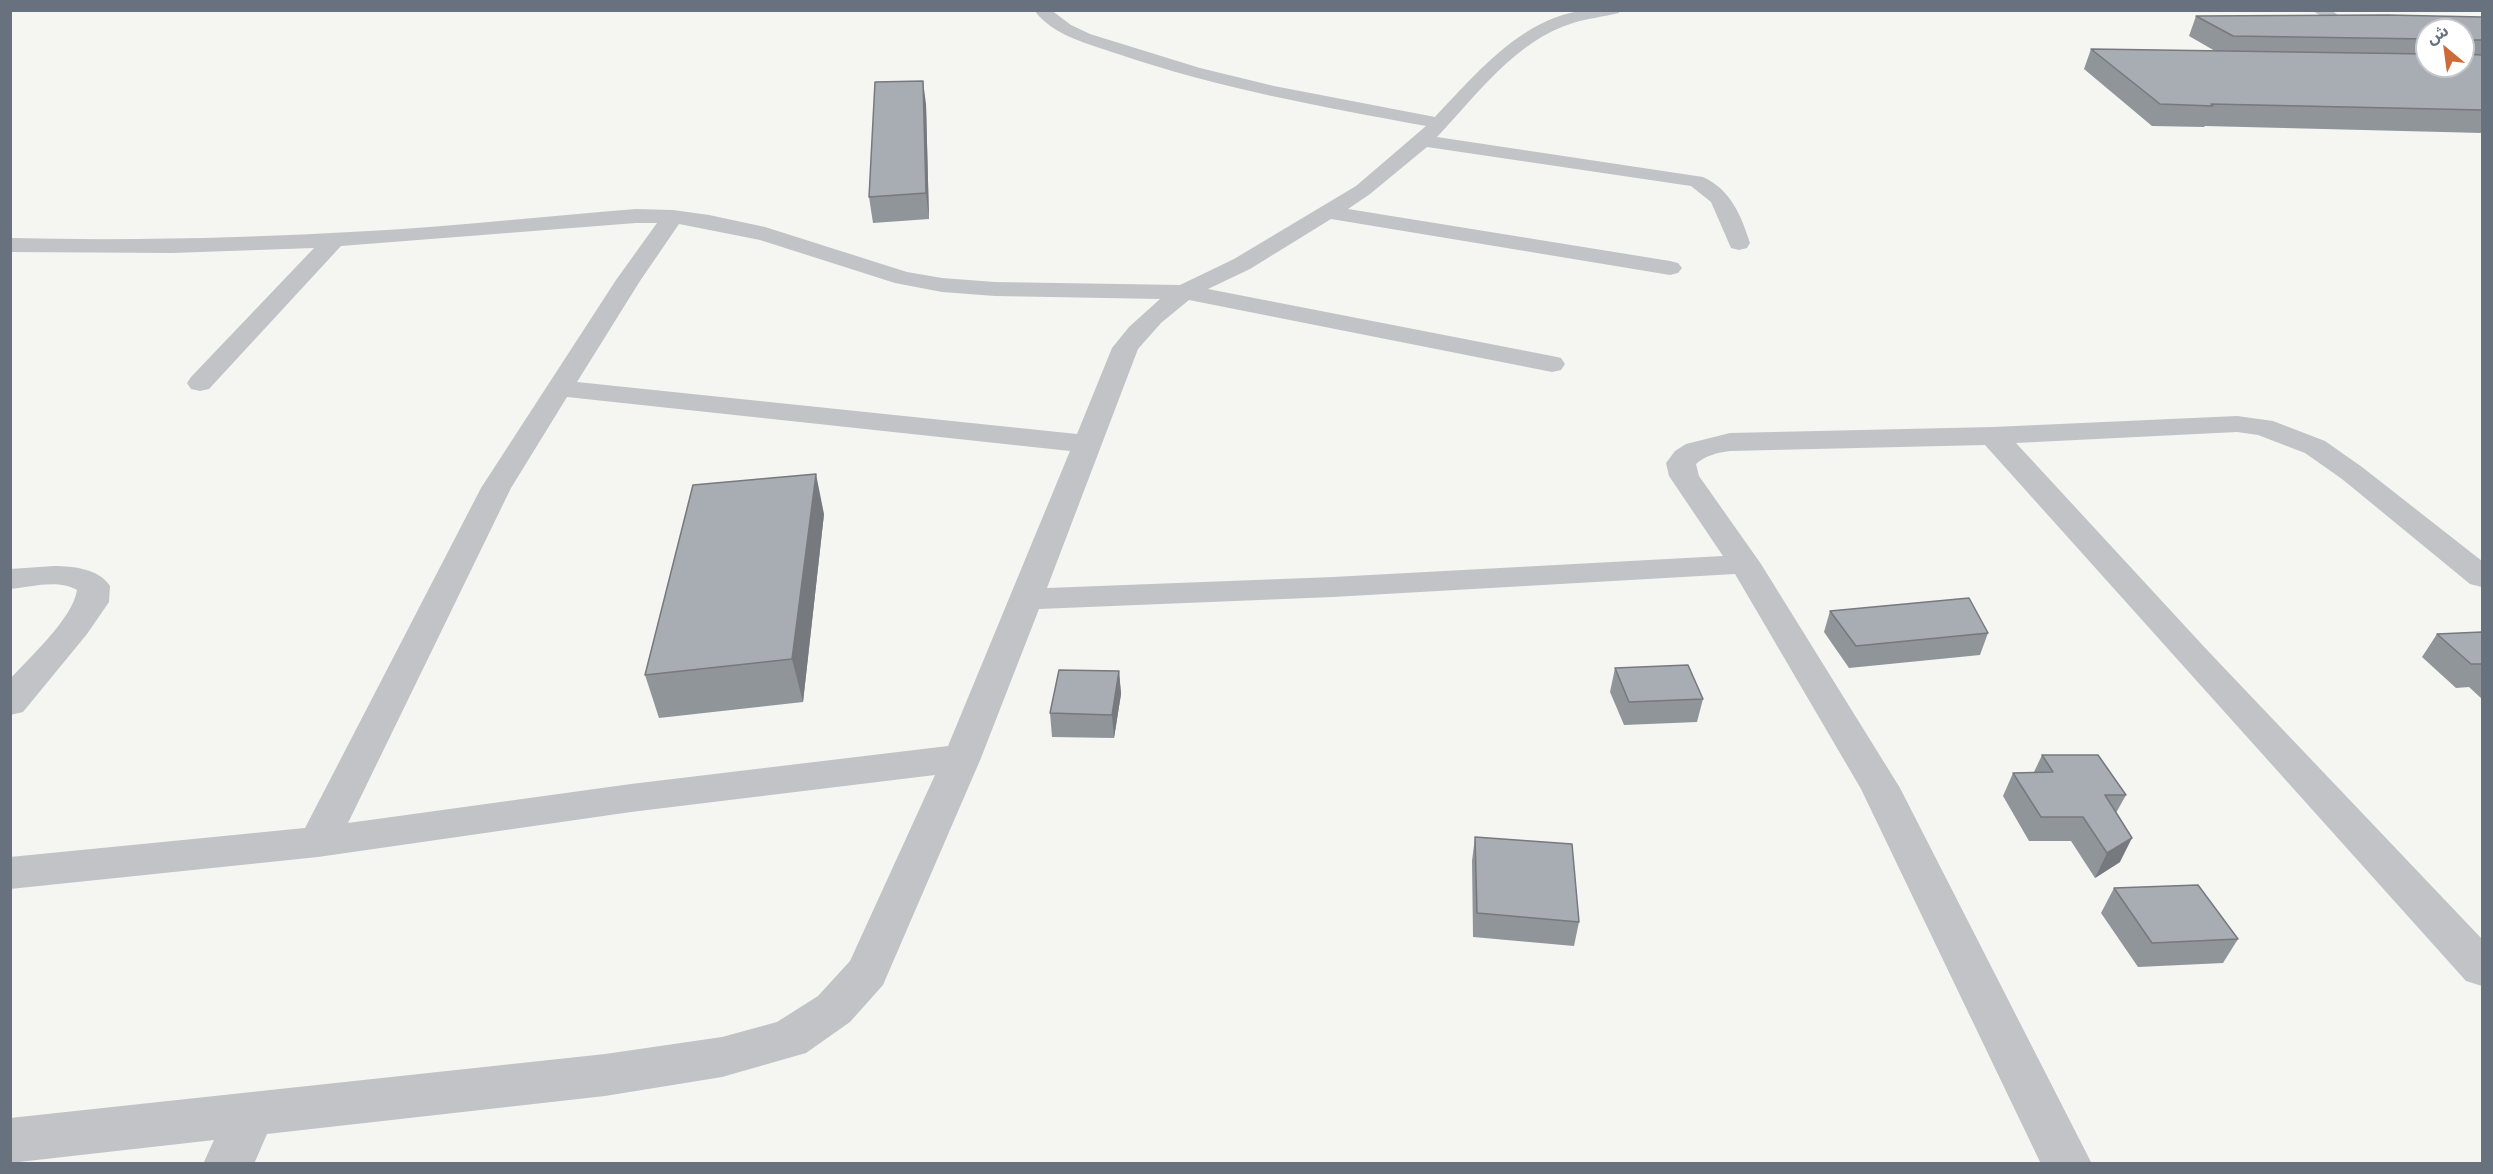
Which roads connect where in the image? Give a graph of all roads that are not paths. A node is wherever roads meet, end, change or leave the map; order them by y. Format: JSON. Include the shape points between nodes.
{"nodes":[{"id":1,"x":1041,"y":10,"type":"edge"},
{"id":2,"x":1545,"y":10,"type":"edge"},
{"id":3,"x":1613,"y":10,"type":"edge"},
{"id":4,"x":2318,"y":10,"type":"edge"},
{"id":5,"x":1568,"y":18,"type":"junction"},
{"id":6,"x":2337,"y":20,"type":"edge"},
{"id":7,"x":1438,"y":123,"type":"junction"},
{"id":8,"x":1423,"y":141,"type":"junction"},
{"id":9,"x":1328,"y":212,"type":"junction"},
{"id":10,"x":673,"y":217,"type":"junction"},
{"id":11,"x":334,"y":240,"type":"junction"},
{"id":12,"x":1739,"y":243,"type":"dead end"},
{"id":13,"x":10,"y":245,"type":"edge"},
{"id":14,"x":1670,"y":268,"type":"dead end"},
{"id":15,"x":1184,"y":292,"type":"junction"},
{"id":16,"x":1552,"y":364,"type":"dead end"},
{"id":17,"x":200,"y":384,"type":"dead end"},
{"id":18,"x":560,"y":388,"type":"junction"},
{"id":19,"x":1993,"y":436,"type":"junction"},
{"id":20,"x":1087,"y":444,"type":"junction"},
{"id":21,"x":1745,"y":564,"type":"junction"},
{"id":22,"x":2482,"y":577,"type":"edge"},
{"id":23,"x":10,"y":579,"type":"edge"},
{"id":24,"x":1026,"y":599,"type":"junction"},
{"id":25,"x":10,"y":703,"type":"edge"},
{"id":26,"x":962,"y":758,"type":"junction"},
{"id":27,"x":318,"y":842,"type":"junction"},
{"id":28,"x":10,"y":873,"type":"edge"},
{"id":29,"x":2482,"y":968,"type":"edge"},
{"id":30,"x":252,"y":1114,"type":"junction"},
{"id":31,"x":10,"y":1142,"type":"edge"},
{"id":32,"x":228,"y":1164,"type":"edge"},
{"id":33,"x":2067,"y":1164,"type":"edge"}],
"edges":[{"from":1,"to":7,"type":"street","via":[[1075,33],[1189,72]]},
{"from":2,"to":5,"type":"street"},
{"from":3,"to":5,"type":"street"},
{"from":4,"to":6,"type":"street"},
{"from":5,"to":7,"type":"street","via":[[1531,36],[1498,61]]},
{"from":7,"to":8,"type":"street"},
{"from":8,"to":9,"type":"street","via":[[1363,190]]},
{"from":8,"to":12,"type":"street","via":[[1696,181],[1713,188]]},
{"from":9,"to":14,"type":"street"},
{"from":9,"to":15,"type":"street","via":[[1242,264]]},
{"from":10,"to":11,"type":"street","via":[[589,219]]},
{"from":10,"to":15,"type":"street","via":[[765,234],[903,278],[942,285]]},
{"from":10,"to":18,"type":"street"},
{"from":11,"to":13,"type":"street","via":[[117,248]]},
{"from":11,"to":17,"type":"street"},
{"from":15,"to":16,"type":"street"},
{"from":15,"to":20,"type":"street","via":[[1136,333],[1125,348]]},
{"from":18,"to":20,"type":"street"},
{"from":18,"to":27,"type":"street","via":[[496,488]]},
{"from":19,"to":21,"type":"street","via":[[1730,442],[1688,452],[1681,463],[1684,476]]},
{"from":19,"to":22,"type":"street","via":[[2237,424],[2263,427],[2315,447]]},
{"from":19,"to":29,"type":"street"},
{"from":20,"to":24,"type":"street"},
{"from":21,"to":24,"type":"street"},
{"from":21,"to":33,"type":"street","via":[[1880,788]]},
{"from":23,"to":25,"type":"street","via":[[70,576],[84,578],[94,586],[92,602],[75,626]]},
{"from":24,"to":26,"type":"street"},
{"from":26,"to":27,"type":"street","via":[[631,798]]},
{"from":26,"to":30,"type":"street","via":[[867,972],[834,1009],[790,1039],[722,1057],[605,1075]]},
{"from":27,"to":28,"type":"street"},
{"from":30,"to":31,"type":"street"},
{"from":30,"to":32,"type":"street"}]}
